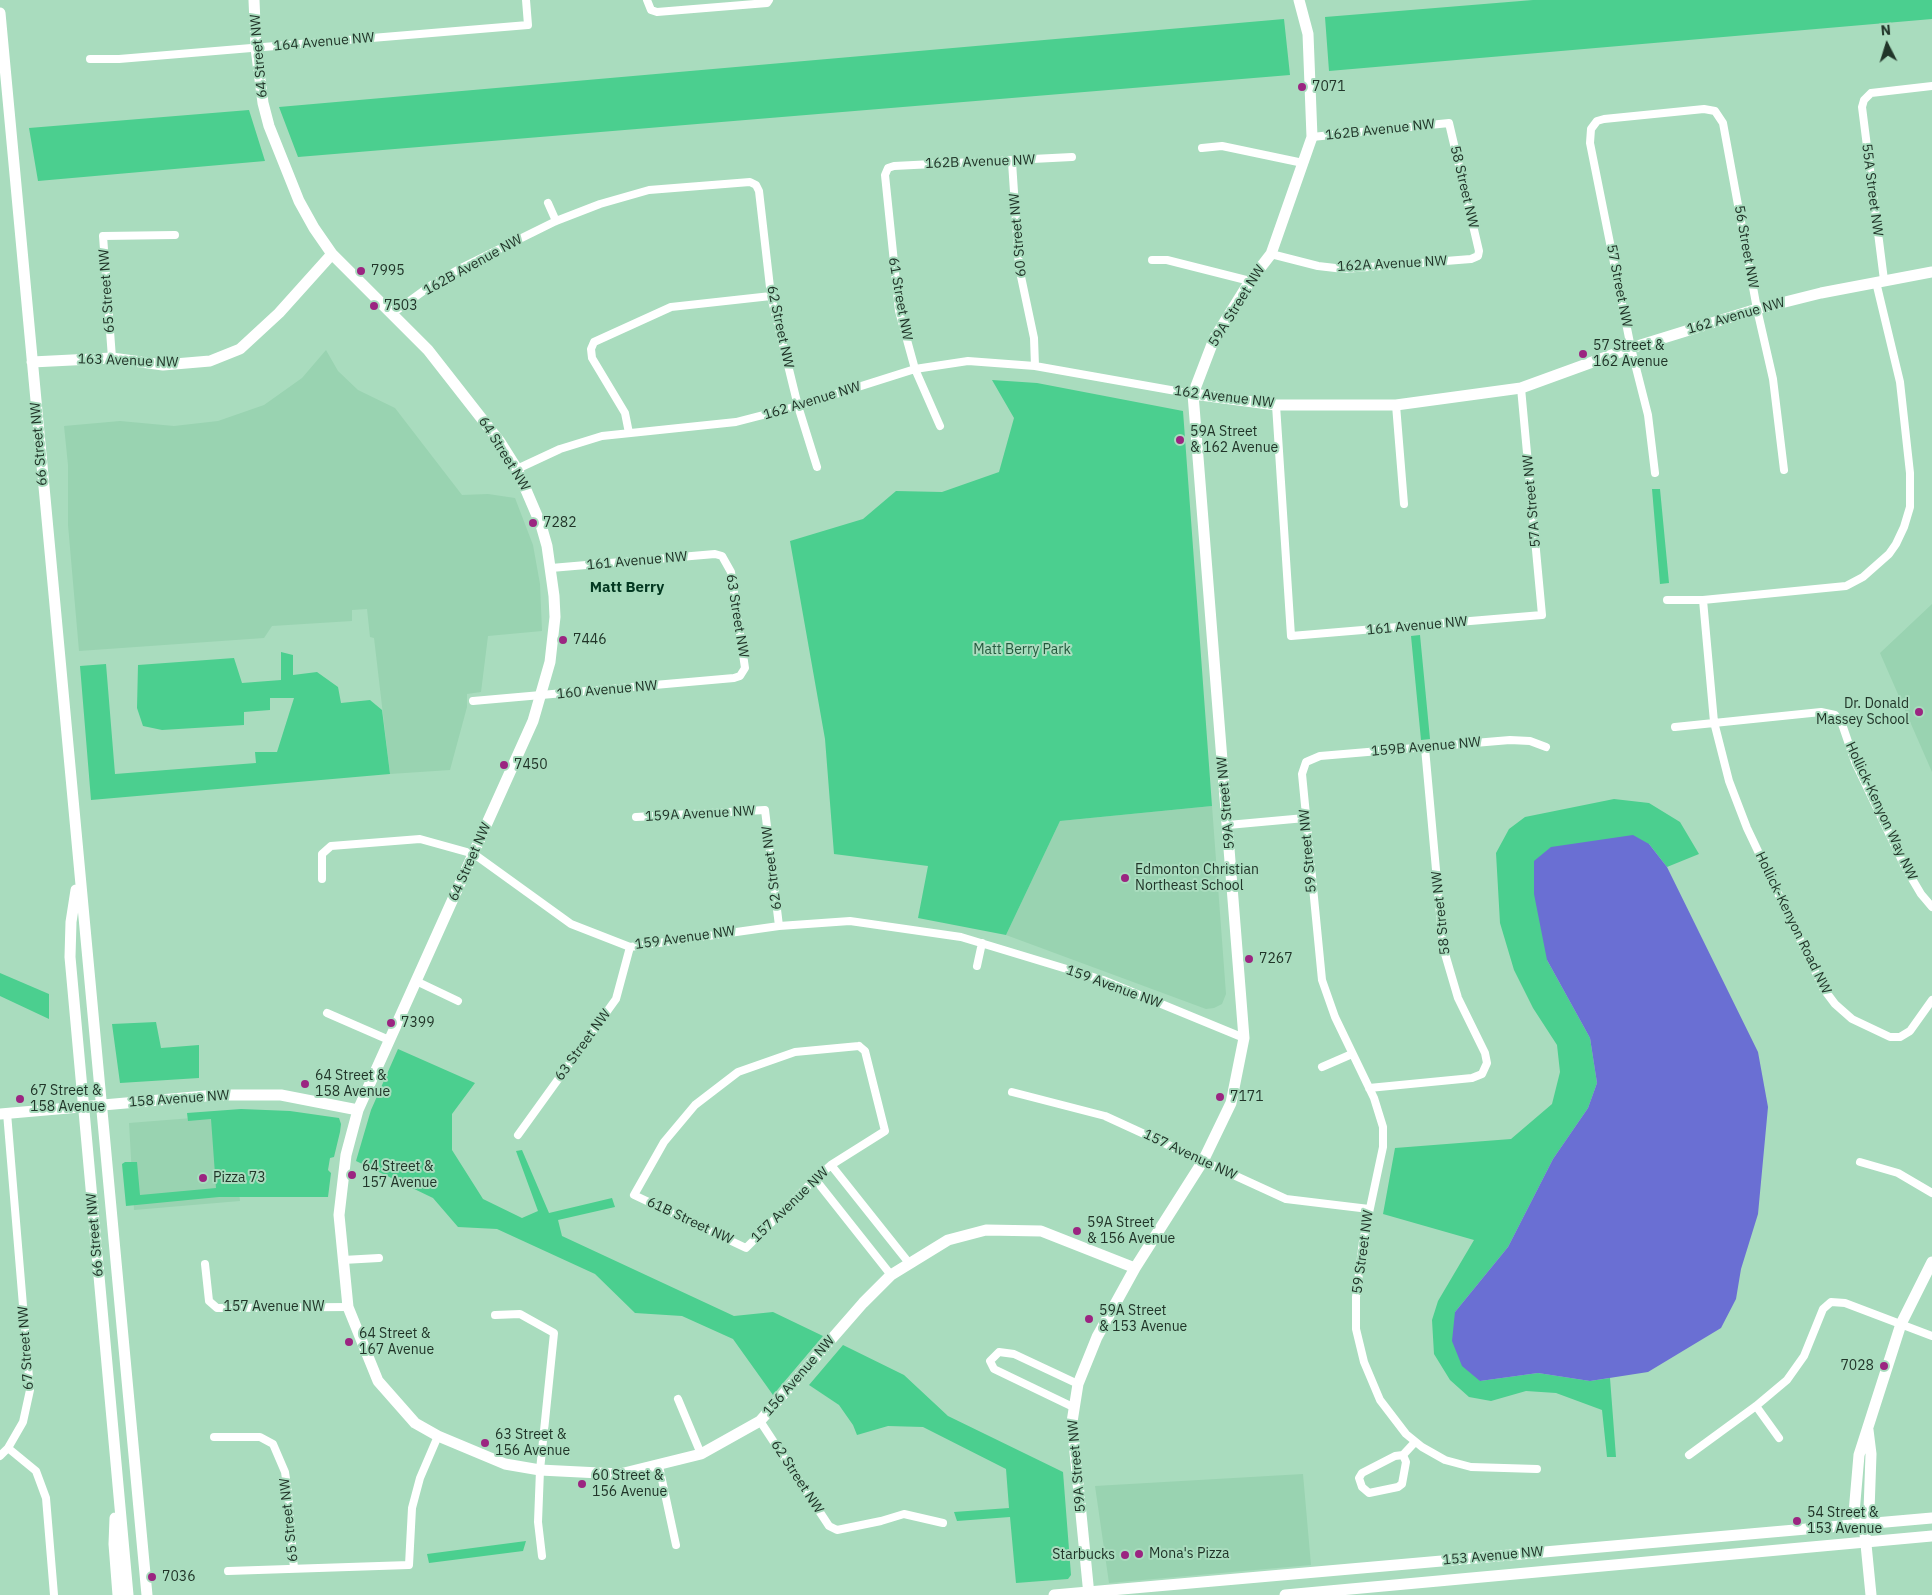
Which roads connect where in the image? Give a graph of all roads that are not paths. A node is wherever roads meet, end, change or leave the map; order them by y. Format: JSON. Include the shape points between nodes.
{"nodes":[{"id":1,"x":254,"y":0,"type":"edge"},
{"id":2,"x":526,"y":0,"type":"edge"},
{"id":3,"x":647,"y":0,"type":"edge"},
{"id":4,"x":1299,"y":0,"type":"edge"},
{"id":5,"x":768,"y":2,"type":"edge"},
{"id":6,"x":0,"y":13,"type":"edge"},
{"id":7,"x":256,"y":48,"type":"junction"},
{"id":8,"x":90,"y":59,"type":"dead end"},
{"id":9,"x":1932,"y":86,"type":"edge"},
{"id":10,"x":1719,"y":114,"type":"joint"},
{"id":11,"x":1449,"y":123,"type":"joint"},
{"id":12,"x":1312,"y":137,"type":"junction"},
{"id":13,"x":1202,"y":148,"type":"dead end"},
{"id":14,"x":1072,"y":158,"type":"dead end"},
{"id":15,"x":1012,"y":162,"type":"junction"},
{"id":16,"x":1303,"y":163,"type":"junction"},
{"id":17,"x":888,"y":168,"type":"joint"},
{"id":18,"x":756,"y":185,"type":"joint"},
{"id":19,"x":548,"y":203,"type":"dead end"},
{"id":20,"x":556,"y":221,"type":"junction"},
{"id":21,"x":175,"y":235,"type":"dead end"},
{"id":22,"x":1479,"y":251,"type":"joint"},
{"id":23,"x":332,"y":254,"type":"junction"},
{"id":24,"x":1271,"y":254,"type":"junction"},
{"id":25,"x":1152,"y":260,"type":"dead end"},
{"id":26,"x":1932,"y":272,"type":"edge"},
{"id":27,"x":1250,"y":281,"type":"junction"},
{"id":28,"x":1880,"y":281,"type":"junction"},
{"id":29,"x":771,"y":296,"type":"junction"},
{"id":30,"x":1757,"y":309,"type":"junction"},
{"id":31,"x":393,"y":313,"type":"junction"},
{"id":32,"x":1631,"y":348,"type":"junction"},
{"id":33,"x":112,"y":358,"type":"junction"},
{"id":34,"x":32,"y":362,"type":"junction"},
{"id":35,"x":1035,"y":366,"type":"junction"},
{"id":36,"x":914,"y":368,"type":"junction"},
{"id":37,"x":1521,"y":388,"type":"junction"},
{"id":38,"x":1193,"y":394,"type":"junction"},
{"id":39,"x":1276,"y":405,"type":"junction"},
{"id":40,"x":1396,"y":405,"type":"junction"},
{"id":41,"x":798,"y":406,"type":"junction"},
{"id":42,"x":940,"y":426,"type":"dead end"},
{"id":43,"x":629,"y":433,"type":"junction"},
{"id":44,"x":817,"y":466,"type":"dead end"},
{"id":45,"x":516,"y":469,"type":"junction"},
{"id":46,"x":1784,"y":470,"type":"dead end"},
{"id":47,"x":1655,"y":473,"type":"dead end"},
{"id":48,"x":1404,"y":504,"type":"dead end"},
{"id":49,"x":722,"y":556,"type":"joint"},
{"id":50,"x":551,"y":568,"type":"junction"},
{"id":51,"x":1667,"y":600,"type":"dead end"},
{"id":52,"x":1703,"y":600,"type":"junction"},
{"id":53,"x":1542,"y":615,"type":"joint"},
{"id":54,"x":740,"y":676,"type":"joint"},
{"id":55,"x":542,"y":695,"type":"junction"},
{"id":56,"x":473,"y":701,"type":"dead end"},
{"id":57,"x":1714,"y":722,"type":"junction"},
{"id":58,"x":1675,"y":727,"type":"dead end"},
{"id":59,"x":1546,"y":747,"type":"dead end"},
{"id":60,"x":1425,"y":748,"type":"junction"},
{"id":61,"x":1306,"y":762,"type":"joint"},
{"id":62,"x":765,"y":810,"type":"joint"},
{"id":63,"x":636,"y":817,"type":"dead end"},
{"id":64,"x":1305,"y":818,"type":"junction"},
{"id":65,"x":1228,"y":825,"type":"junction"},
{"id":66,"x":474,"y":854,"type":"junction"},
{"id":67,"x":79,"y":876,"type":"junction"},
{"id":68,"x":322,"y":879,"type":"dead end"},
{"id":69,"x":1932,"y":907,"type":"edge"},
{"id":70,"x":779,"y":926,"type":"junction"},
{"id":71,"x":982,"y":943,"type":"junction"},
{"id":72,"x":630,"y":947,"type":"junction"},
{"id":73,"x":978,"y":966,"type":"dead end"},
{"id":74,"x":416,"y":981,"type":"junction"},
{"id":75,"x":1932,"y":1000,"type":"edge"},
{"id":76,"x":458,"y":1001,"type":"dead end"},
{"id":77,"x":327,"y":1013,"type":"dead end"},
{"id":78,"x":1244,"y":1038,"type":"junction"},
{"id":79,"x":390,"y":1040,"type":"junction"},
{"id":80,"x":1352,"y":1054,"type":"junction"},
{"id":81,"x":1322,"y":1067,"type":"dead end"},
{"id":82,"x":1369,"y":1088,"type":"junction"},
{"id":83,"x":1012,"y":1092,"type":"dead end"},
{"id":84,"x":101,"y":1105,"type":"junction"},
{"id":85,"x":84,"y":1106,"type":"junction"},
{"id":86,"x":358,"y":1110,"type":"junction"},
{"id":87,"x":3,"y":1114,"type":"edge"},
{"id":88,"x":518,"y":1135,"type":"dead end"},
{"id":89,"x":1203,"y":1161,"type":"junction"},
{"id":90,"x":1860,"y":1162,"type":"dead end"},
{"id":91,"x":831,"y":1166,"type":"junction"},
{"id":92,"x":814,"y":1179,"type":"junction"},
{"id":93,"x":1932,"y":1193,"type":"edge"},
{"id":94,"x":634,"y":1195,"type":"joint"},
{"id":95,"x":1368,"y":1209,"type":"junction"},
{"id":96,"x":746,"y":1248,"type":"joint"},
{"id":97,"x":378,"y":1258,"type":"dead end"},
{"id":98,"x":342,"y":1260,"type":"junction"},
{"id":99,"x":908,"y":1262,"type":"junction"},
{"id":100,"x":1932,"y":1262,"type":"edge"},
{"id":101,"x":205,"y":1264,"type":"dead end"},
{"id":102,"x":1135,"y":1268,"type":"junction"},
{"id":103,"x":892,"y":1275,"type":"junction"},
{"id":104,"x":348,"y":1307,"type":"junction"},
{"id":105,"x":495,"y":1315,"type":"dead end"},
{"id":106,"x":1901,"y":1324,"type":"junction"},
{"id":107,"x":1932,"y":1336,"type":"edge"},
{"id":108,"x":1078,"y":1384,"type":"junction"},
{"id":109,"x":678,"y":1399,"type":"dead end"},
{"id":110,"x":1073,"y":1406,"type":"junction"},
{"id":111,"x":1756,"y":1406,"type":"junction"},
{"id":112,"x":760,"y":1421,"type":"junction"},
{"id":113,"x":438,"y":1436,"type":"junction"},
{"id":114,"x":214,"y":1437,"type":"dead end"},
{"id":115,"x":1779,"y":1438,"type":"dead end"},
{"id":116,"x":1415,"y":1442,"type":"junction"},
{"id":117,"x":8,"y":1448,"type":"junction"},
{"id":118,"x":701,"y":1454,"type":"junction"},
{"id":119,"x":1403,"y":1455,"type":"junction"},
{"id":120,"x":1689,"y":1455,"type":"dead end"},
{"id":121,"x":0,"y":1456,"type":"edge"},
{"id":122,"x":659,"y":1466,"type":"junction"},
{"id":123,"x":1537,"y":1469,"type":"dead end"},
{"id":124,"x":540,"y":1470,"type":"junction"},
{"id":125,"x":117,"y":1476,"type":"junction"},
{"id":126,"x":1932,"y":1518,"type":"edge"},
{"id":127,"x":943,"y":1523,"type":"dead end"},
{"id":128,"x":1864,"y":1524,"type":"junction"},
{"id":129,"x":1932,"y":1536,"type":"edge"},
{"id":130,"x":1866,"y":1542,"type":"junction"},
{"id":131,"x":676,"y":1545,"type":"dead end"},
{"id":132,"x":542,"y":1556,"type":"dead end"},
{"id":133,"x":294,"y":1569,"type":"junction"},
{"id":134,"x":228,"y":1571,"type":"dead end"},
{"id":135,"x":147,"y":1593,"type":"edge"},
{"id":136,"x":1089,"y":1594,"type":"edge"},
{"id":137,"x":55,"y":1595,"type":"edge"},
{"id":138,"x":118,"y":1595,"type":"edge"},
{"id":139,"x":128,"y":1595,"type":"edge"},
{"id":140,"x":1054,"y":1595,"type":"edge"},
{"id":141,"x":1285,"y":1595,"type":"edge"},
{"id":142,"x":1871,"y":1595,"type":"edge"}],
"edges":[{"from":1,"to":7,"type":"street","name":"64 Street NW"},
{"from":2,"to":7,"type":"street","name":"164 Avenue NW","via":[[528,25]]},
{"from":3,"to":5,"type":"street","via":[[652,10],[657,12]]},
{"from":4,"to":12,"type":"street","name":"59A Street NW","via":[[1308,34]]},
{"from":6,"to":34,"type":"street","name":"66 Street NW"},
{"from":7,"to":8,"type":"street","name":"164 Avenue NW"},
{"from":7,"to":23,"type":"street","name":"64 Street NW","via":[[259,83],[269,126],[299,201]]},
{"from":9,"to":28,"type":"street","name":"55A Street NW","via":[[1877,92],[1864,100],[1862,115]]},
{"from":10,"to":30,"type":"street","name":"56 Street NW"},
{"from":10,"to":32,"type":"street","name":"57 Street NW","via":[[1704,109],[1604,119],[1590,129],[1590,143]]},
{"from":11,"to":12,"type":"street","name":"162B Avenue NW"},
{"from":11,"to":22,"type":"street","name":"58 Street NW"},
{"from":12,"to":16,"type":"street","name":"59A Street NW"},
{"from":13,"to":16,"type":"street","via":[[1222,146]]},
{"from":14,"to":15,"type":"street","name":"162B Avenue NW"},
{"from":15,"to":17,"type":"street","name":"162B Avenue NW"},
{"from":15,"to":35,"type":"street","name":"60 Street NW","via":[[1019,267],[1034,338]]},
{"from":16,"to":24,"type":"street","name":"59A Street NW"},
{"from":17,"to":36,"type":"street","name":"61 Street NW","via":[[884,175],[899,311]]},
{"from":18,"to":20,"type":"street","name":"162B Avenue NW","via":[[743,181],[649,190]]},
{"from":18,"to":29,"type":"street","name":"62 Street NW"},
{"from":19,"to":20,"type":"street"},
{"from":20,"to":31,"type":"street","name":"162B Avenue NW","via":[[463,267]]},
{"from":21,"to":33,"type":"street","name":"65 Street NW","via":[[103,236]]},
{"from":22,"to":24,"type":"street","name":"162A Avenue NW","via":[[1478,256],[1471,259],[1344,269]]},
{"from":23,"to":31,"type":"street","name":"64 Street NW"},
{"from":23,"to":33,"type":"street","name":"163 Avenue NW","via":[[279,313],[240,349],[210,361],[163,366]]},
{"from":24,"to":27,"type":"street","name":"59A Street NW"},
{"from":25,"to":27,"type":"street","via":[[1167,260]]},
{"from":26,"to":28,"type":"street","name":"162 Avenue NW"},
{"from":27,"to":38,"type":"street","name":"59A Street NW","via":[[1214,340]]},
{"from":28,"to":30,"type":"street","name":"162 Avenue NW"},
{"from":28,"to":52,"type":"street","via":[[1900,382],[1910,483],[1907,519],[1896,544],[1864,577],[1846,586]]},
{"from":29,"to":41,"type":"street","name":"62 Street NW"},
{"from":29,"to":43,"type":"street","via":[[671,307],[600,338],[591,350],[595,365],[625,413]]},
{"from":30,"to":32,"type":"street","name":"162 Avenue NW"},
{"from":30,"to":46,"type":"street","name":"56 Street NW","via":[[1773,379]]},
{"from":31,"to":45,"type":"street","name":"64 Street NW","via":[[452,378]]},
{"from":32,"to":37,"type":"street","name":"162 Avenue NW"},
{"from":32,"to":47,"type":"street","name":"57 Street NW","via":[[1644,399]]},
{"from":33,"to":34,"type":"street","name":"163 Avenue NW"},
{"from":34,"to":67,"type":"street","name":"66 Street NW"},
{"from":35,"to":36,"type":"street","name":"162 Avenue NW","via":[[968,361]]},
{"from":35,"to":38,"type":"street","name":"162 Avenue NW"},
{"from":36,"to":41,"type":"street","name":"162 Avenue NW"},
{"from":36,"to":42,"type":"street","name":"61 Street NW"},
{"from":37,"to":40,"type":"street","name":"162 Avenue NW"},
{"from":37,"to":53,"type":"street","name":"57A Street NW"},
{"from":38,"to":39,"type":"street","name":"162 Avenue NW"},
{"from":38,"to":65,"type":"street","name":"59A Street NW"},
{"from":39,"to":40,"type":"street","name":"162 Avenue NW"},
{"from":39,"to":53,"type":"street","name":"161 Avenue NW","via":[[1291,636]]},
{"from":40,"to":48,"type":"street"},
{"from":41,"to":43,"type":"street","name":"162 Avenue NW","via":[[736,422]]},
{"from":41,"to":44,"type":"street","name":"62 Street NW"},
{"from":43,"to":45,"type":"street","name":"162 Avenue NW","via":[[582,441]]},
{"from":45,"to":50,"type":"street","name":"64 Street NW","via":[[541,525]]},
{"from":49,"to":50,"type":"street","name":"161 Avenue NW"},
{"from":49,"to":54,"type":"street","name":"63 Street NW","via":[[731,572],[743,650],[745,668]]},
{"from":50,"to":55,"type":"street","name":"64 Street NW","via":[[555,617]]},
{"from":51,"to":52,"type":"street"},
{"from":52,"to":57,"type":"street","name":"Hollick-Kenyon Road NW"},
{"from":54,"to":55,"type":"street","name":"160 Avenue NW"},
{"from":55,"to":56,"type":"street","name":"160 Avenue NW"},
{"from":55,"to":66,"type":"street","name":"64 Street NW"},
{"from":57,"to":58,"type":"street"},
{"from":57,"to":69,"type":"street","name":"Hollick-Kenyon Way NW","via":[[1821,712],[1835,715],[1842,724],[1855,762],[1905,867],[1920,894]]},
{"from":57,"to":75,"type":"street","name":"Hollick-Kenyon Road NW","via":[[1729,781],[1747,828],[1818,978],[1835,1004],[1864,1026],[1895,1037],[1910,1031]]},
{"from":59,"to":60,"type":"street","name":"159B Avenue NW","via":[[1510,740]]},
{"from":60,"to":61,"type":"street","name":"159B Avenue NW","via":[[1320,756]]},
{"from":60,"to":82,"type":"street","name":"58 Street NW","via":[[1443,947],[1458,998],[1485,1053],[1485,1070],[1472,1078]]},
{"from":61,"to":64,"type":"street","name":"59 Street NW","via":[[1302,774]]},
{"from":62,"to":63,"type":"street","name":"159A Avenue NW"},
{"from":62,"to":70,"type":"street","name":"62 Street NW"},
{"from":64,"to":65,"type":"street"},
{"from":64,"to":80,"type":"street","name":"59 Street NW","via":[[1322,980]]},
{"from":65,"to":78,"type":"street","name":"59A Street NW"},
{"from":66,"to":68,"type":"street","name":"159 Avenue NW","via":[[420,839],[331,846],[322,854]]},
{"from":66,"to":72,"type":"street","name":"159 Avenue NW","via":[[571,924]]},
{"from":66,"to":74,"type":"street","name":"64 Street NW"},
{"from":67,"to":84,"type":"street","name":"66 Street NW"},
{"from":67,"to":85,"type":"street","name":"66 Street NW","via":[[71,922],[70,957]]},
{"from":70,"to":71,"type":"street","name":"159 Avenue NW","via":[[850,921],[961,936]]},
{"from":70,"to":72,"type":"street","name":"159 Avenue NW"},
{"from":71,"to":73,"type":"street"},
{"from":71,"to":78,"type":"street","name":"159 Avenue NW","via":[[1103,980]]},
{"from":72,"to":88,"type":"street","name":"63 Street NW","via":[[616,999]]},
{"from":74,"to":76,"type":"street"},
{"from":74,"to":79,"type":"street","name":"64 Street NW"},
{"from":77,"to":79,"type":"street"},
{"from":78,"to":89,"type":"street","name":"59A Street NW","via":[[1231,1103]]},
{"from":79,"to":86,"type":"street","name":"64 Street NW"},
{"from":80,"to":81,"type":"street"},
{"from":80,"to":82,"type":"street","name":"59 Street NW"},
{"from":82,"to":95,"type":"street","name":"59 Street NW","via":[[1384,1136]]},
{"from":83,"to":89,"type":"street","name":"157 Avenue NW","via":[[1105,1116]]},
{"from":84,"to":85,"type":"street","name":"158 Avenue NW"},
{"from":84,"to":86,"type":"street","name":"158 Avenue NW","via":[[218,1095],[280,1095]]},
{"from":84,"to":135,"type":"street","name":"66 Street NW"},
{"from":85,"to":87,"type":"street","name":"158 Avenue NW"},
{"from":85,"to":125,"type":"street","name":"66 Street NW"},
{"from":86,"to":98,"type":"street","name":"64 Street NW","via":[[346,1155],[338,1215]]},
{"from":87,"to":117,"type":"street","name":"67 Street NW","via":[[30,1380],[27,1409]]},
{"from":89,"to":95,"type":"street","name":"157 Avenue NW","via":[[1286,1199]]},
{"from":89,"to":102,"type":"street","name":"59A Street NW"},
{"from":90,"to":93,"type":"street","via":[[1898,1173]]},
{"from":91,"to":92,"type":"street","name":"157 Avenue NW"},
{"from":91,"to":94,"type":"street","name":"157 Avenue NW","via":[[885,1131],[865,1051],[859,1046],[795,1052],[738,1072],[696,1105],[664,1142]]},
{"from":91,"to":99,"type":"street"},
{"from":92,"to":96,"type":"street","name":"157 Avenue NW"},
{"from":92,"to":103,"type":"street"},
{"from":94,"to":96,"type":"street","name":"61B Street NW"},
{"from":95,"to":116,"type":"street","name":"59 Street NW","via":[[1356,1307],[1358,1340],[1380,1400]]},
{"from":97,"to":98,"type":"street"},
{"from":98,"to":104,"type":"street","name":"64 Street NW"},
{"from":99,"to":102,"type":"street","name":"156 Avenue NW","via":[[948,1240],[986,1230],[1041,1231]]},
{"from":99,"to":103,"type":"street","name":"156 Avenue NW"},
{"from":100,"to":106,"type":"street"},
{"from":101,"to":104,"type":"street","name":"157 Avenue NW","via":[[209,1300],[217,1308]]},
{"from":102,"to":108,"type":"street","name":"59A Street NW","via":[[1097,1337]]},
{"from":103,"to":112,"type":"street","name":"156 Avenue NW","via":[[863,1303]]},
{"from":104,"to":113,"type":"street","name":"64 Street NW","via":[[378,1381],[415,1423]]},
{"from":105,"to":124,"type":"street","via":[[520,1314],[554,1333]]},
{"from":106,"to":107,"type":"street"},
{"from":106,"to":111,"type":"street","via":[[1845,1303],[1831,1302],[1823,1309],[1804,1356],[1793,1373]]},
{"from":106,"to":128,"type":"street","via":[[1859,1455],[1854,1513]]},
{"from":108,"to":110,"type":"street","name":"59A Street NW"},
{"from":108,"to":110,"type":"street","via":[[1014,1354],[999,1352],[990,1361],[994,1370]]},
{"from":109,"to":118,"type":"street"},
{"from":110,"to":136,"type":"street","name":"59A Street NW"},
{"from":111,"to":115,"type":"street"},
{"from":111,"to":120,"type":"street"},
{"from":112,"to":118,"type":"street","name":"156 Avenue NW"},
{"from":112,"to":127,"type":"street","name":"62 Street NW","via":[[826,1522],[837,1530],[904,1514]]},
{"from":113,"to":124,"type":"street","name":"156 Avenue NW","via":[[505,1464]]},
{"from":113,"to":133,"type":"street","via":[[420,1478],[412,1508],[409,1565]]},
{"from":114,"to":133,"type":"street","name":"65 Street NW","via":[[260,1437],[273,1444],[286,1480]]},
{"from":116,"to":119,"type":"street"},
{"from":116,"to":123,"type":"street","name":"59 Street NW","via":[[1445,1460],[1471,1467]]},
{"from":117,"to":121,"type":"street","name":"67 Street NW"},
{"from":117,"to":137,"type":"street","via":[[36,1471],[46,1498]]},
{"from":118,"to":122,"type":"street","name":"156 Avenue NW"},
{"from":119,"to":119,"type":"street","via":[[1362,1473],[1362,1487],[1369,1492],[1398,1488],[1402,1484],[1406,1462]]},
{"from":122,"to":124,"type":"street","name":"156 Avenue NW","via":[[620,1474]]},
{"from":122,"to":131,"type":"street"},
{"from":124,"to":132,"type":"street","via":[[538,1522]]},
{"from":125,"to":138,"type":"street","via":[[114,1544]]},
{"from":125,"to":139,"type":"street","name":"66 Street NW"},
{"from":126,"to":128,"type":"street","name":"153 Avenue NW"},
{"from":128,"to":130,"type":"street"},
{"from":128,"to":136,"type":"street","name":"153 Avenue NW"},
{"from":129,"to":130,"type":"street","name":"153 Avenue NW"},
{"from":130,"to":141,"type":"street","name":"153 Avenue NW"},
{"from":130,"to":142,"type":"street"},
{"from":133,"to":134,"type":"street"},
{"from":136,"to":140,"type":"street","name":"153 Avenue NW"}]}
